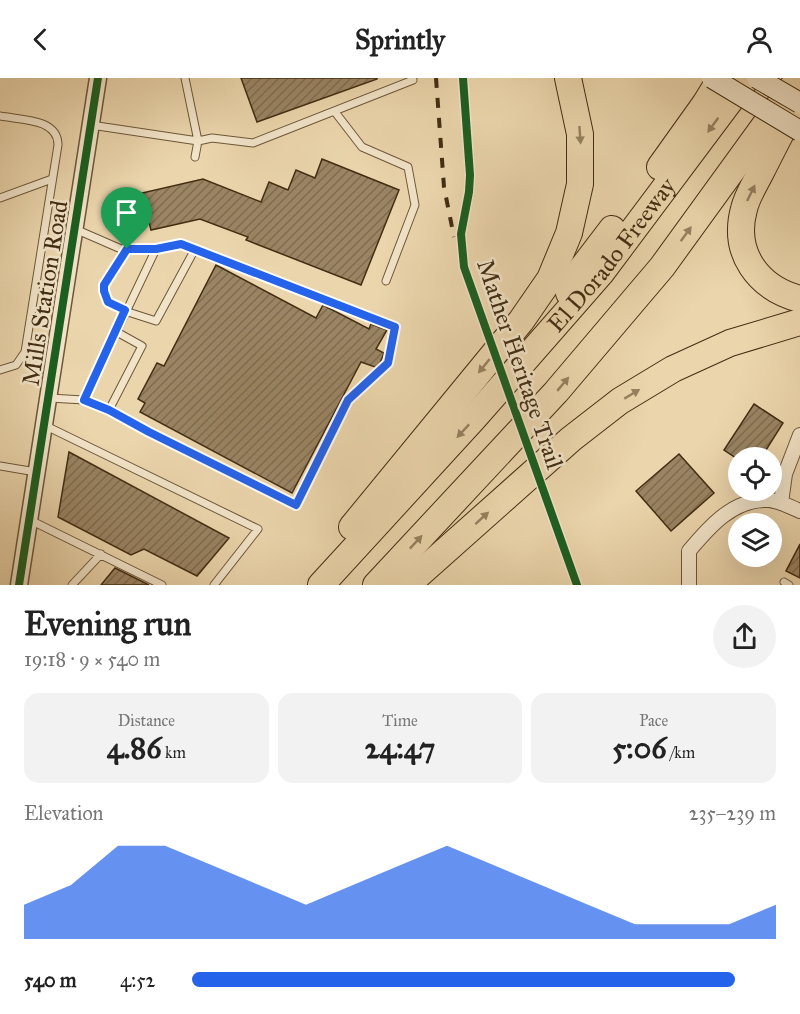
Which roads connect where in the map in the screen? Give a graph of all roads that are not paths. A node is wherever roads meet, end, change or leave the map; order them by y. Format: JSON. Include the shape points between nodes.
{"nodes":[{"id":1,"x":98,"y":78,"type":"edge"},
{"id":2,"x":185,"y":78,"type":"edge"},
{"id":3,"x":568,"y":78,"type":"edge"},
{"id":4,"x":712,"y":78,"type":"edge"},
{"id":5,"x":721,"y":78,"type":"edge"},
{"id":6,"x":747,"y":78,"type":"edge"},
{"id":7,"x":757,"y":78,"type":"edge"},
{"id":8,"x":799,"y":78,"type":"edge"},
{"id":9,"x":413,"y":80,"type":"dead end"},
{"id":10,"x":800,"y":97,"type":"edge"},
{"id":11,"x":800,"y":103,"type":"edge"},
{"id":12,"x":335,"y":112,"type":"junction"},
{"id":13,"x":0,"y":116,"type":"edge"},
{"id":14,"x":91,"y":125,"type":"junction"},
{"id":15,"x":800,"y":131,"type":"edge"},
{"id":16,"x":198,"y":141,"type":"junction"},
{"id":17,"x":195,"y":157,"type":"dead end"},
{"id":18,"x":52,"y":179,"type":"junction"},
{"id":19,"x":0,"y":198,"type":"edge"},
{"id":20,"x":75,"y":229,"type":"junction"},
{"id":21,"x":127,"y":249,"type":"junction"},
{"id":22,"x":156,"y":249,"type":"junction"},
{"id":23,"x":195,"y":249,"type":"junction"},
{"id":24,"x":386,"y":281,"type":"dead end"},
{"id":25,"x":800,"y":299,"type":"edge"},
{"id":26,"x":125,"y":310,"type":"junction"},
{"id":27,"x":800,"y":322,"type":"edge"},
{"id":28,"x":115,"y":331,"type":"junction"},
{"id":29,"x":544,"y":340,"type":"junction"},
{"id":30,"x":0,"y":370,"type":"edge"},
{"id":31,"x":49,"y":398,"type":"junction"},
{"id":32,"x":84,"y":400,"type":"junction"},
{"id":33,"x":109,"y":410,"type":"junction"},
{"id":34,"x":44,"y":425,"type":"junction"},
{"id":35,"x":800,"y":435,"type":"edge"},
{"id":36,"x":0,"y":466,"type":"edge"},
{"id":37,"x":36,"y":472,"type":"junction"},
{"id":38,"x":781,"y":503,"type":"junction"},
{"id":39,"x":800,"y":511,"type":"edge"},
{"id":40,"x":29,"y":519,"type":"junction"},
{"id":41,"x":101,"y":554,"type":"junction"},
{"id":42,"x":19,"y":585,"type":"edge"},
{"id":43,"x":72,"y":585,"type":"edge"},
{"id":44,"x":162,"y":585,"type":"edge"},
{"id":45,"x":214,"y":585,"type":"edge"},
{"id":46,"x":305,"y":585,"type":"edge"},
{"id":47,"x":321,"y":585,"type":"edge"},
{"id":48,"x":376,"y":585,"type":"edge"},
{"id":49,"x":407,"y":585,"type":"edge"},
{"id":50,"x":689,"y":585,"type":"edge"}],
"edges":[{"from":1,"to":14,"type":"street","name":"Mills Station Road"},
{"from":2,"to":16,"type":"lane"},
{"from":3,"to":46,"type":"highway","one_way":true,"via":[[580,134],[580,184],[569,233],[550,279],[521,321]]},
{"from":4,"to":15,"type":"main road","bridge":true},
{"from":5,"to":29,"type":"highway","via":[[668,157],[583,267]]},
{"from":6,"to":29,"type":"highway","name":"El Dorado Freeway","one_way":true,"via":[[601,273]]},
{"from":7,"to":11,"type":"main road","bridge":true},
{"from":48,"to":8,"type":"highway","name":"El Dorado Freeway","one_way":true,"via":[[556,392],[662,267]]},
{"from":9,"to":12,"type":"lane"},
{"from":25,"to":10,"type":"highway","one_way":true,"via":[[776,290],[756,273],[741,234],[748,198]]},
{"from":12,"to":16,"type":"lane","via":[[253,143],[212,138]]},
{"from":12,"to":24,"type":"lane","via":[[362,147],[408,167],[415,205]]},
{"from":13,"to":18,"type":"lane","via":[[52,128],[58,146]]},
{"from":14,"to":16,"type":"lane"},
{"from":14,"to":20,"type":"street","name":"Mills Station Road"},
{"from":16,"to":17,"type":"lane"},
{"from":18,"to":19,"type":"lane"},
{"from":18,"to":30,"type":"lane","via":[[24,352],[16,365]]},
{"from":20,"to":21,"type":"lane"},
{"from":20,"to":31,"type":"street","name":"Mills Station Road"},
{"from":21,"to":22,"type":"lane"},
{"from":21,"to":26,"type":"lane","via":[[104,285],[108,302]]},
{"from":22,"to":23,"type":"lane","via":[[181,244]]},
{"from":22,"to":26,"type":"lane"},
{"from":23,"to":26,"type":"lane","via":[[156,321]]},
{"from":23,"to":33,"type":"lane","via":[[395,327],[388,363],[348,400],[296,505]]},
{"from":26,"to":28,"type":"lane"},
{"from":49,"to":27,"type":"highway","one_way":true,"via":[[571,439],[620,401],[673,369],[730,343]]},
{"from":28,"to":32,"type":"lane"},
{"from":28,"to":33,"type":"lane","via":[[142,346]]},
{"from":29,"to":47,"type":"highway","name":"El Dorado Freeway","one_way":true},
{"from":31,"to":32,"type":"lane"},
{"from":31,"to":34,"type":"street","name":"Mills Station Road"},
{"from":32,"to":33,"type":"lane"},
{"from":34,"to":37,"type":"street","name":"Mills Station Road"},
{"from":34,"to":45,"type":"lane","via":[[258,529]]},
{"from":35,"to":38,"type":"street","via":[[784,474]]},
{"from":36,"to":37,"type":"lane"},
{"from":37,"to":40,"type":"street","name":"Mills Station Road"},
{"from":38,"to":39,"type":"street"},
{"from":38,"to":50,"type":"street","via":[[769,500],[742,504],[710,526],[689,551]]},
{"from":40,"to":41,"type":"lane"},
{"from":40,"to":42,"type":"street","name":"Mills Station Road"},
{"from":41,"to":43,"type":"lane"},
{"from":41,"to":44,"type":"lane"}]}
